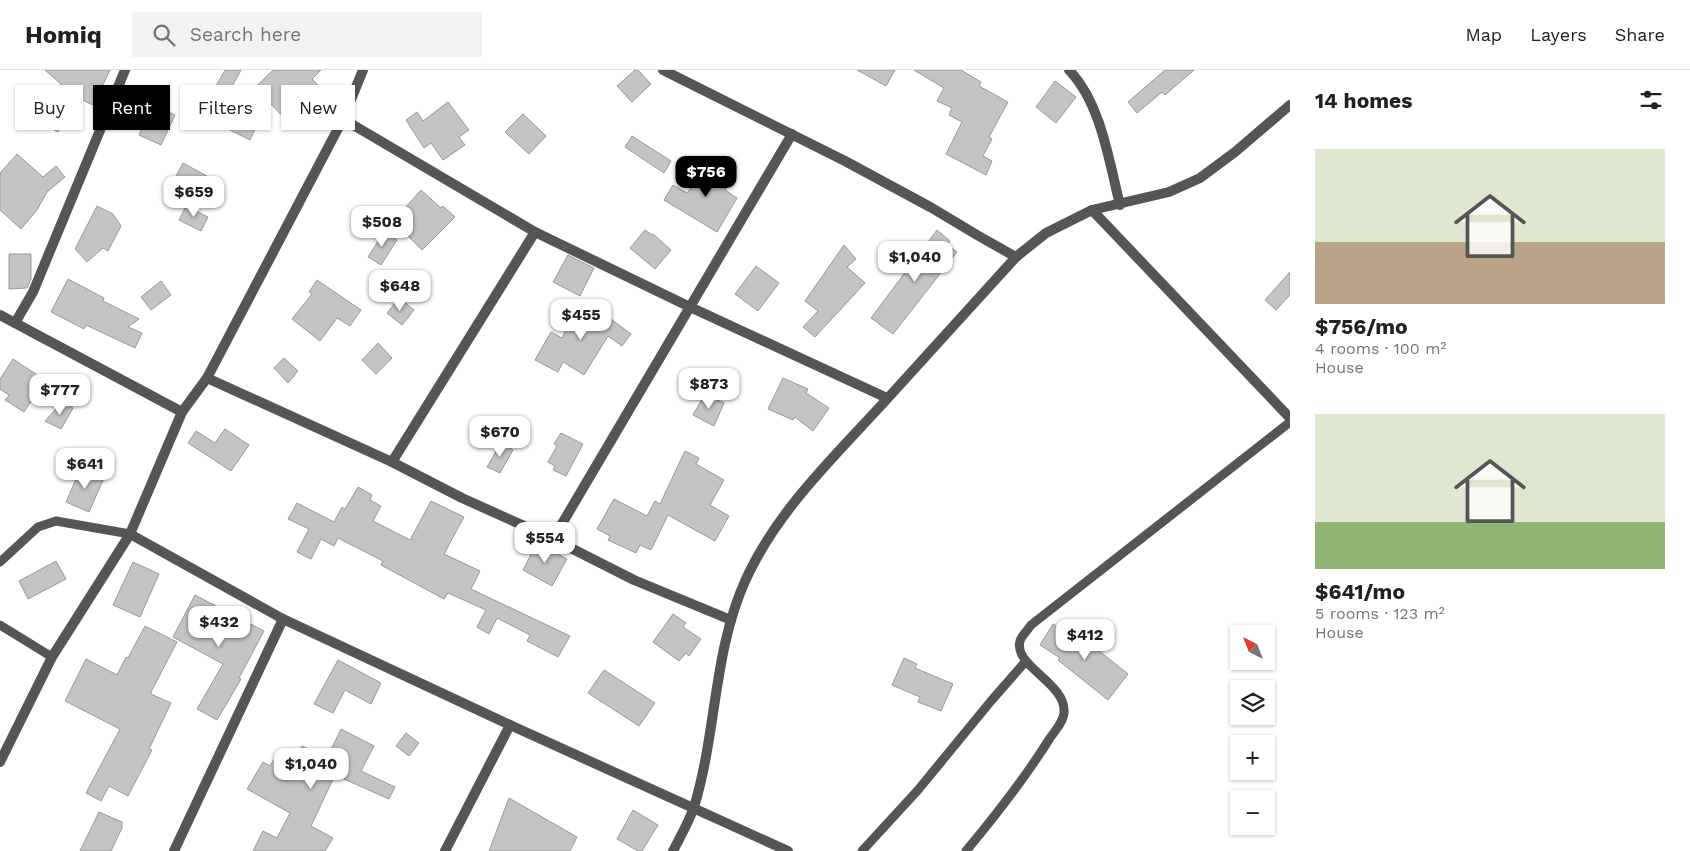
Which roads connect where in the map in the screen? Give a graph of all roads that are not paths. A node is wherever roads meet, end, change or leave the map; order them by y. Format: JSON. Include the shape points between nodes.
{"nodes":[{"id":1,"x":125,"y":70,"type":"edge"},
{"id":2,"x":363,"y":70,"type":"edge"},
{"id":3,"x":663,"y":70,"type":"edge"},
{"id":4,"x":1074,"y":72,"type":"edge"},
{"id":5,"x":355,"y":90,"type":"edge"},
{"id":6,"x":1290,"y":105,"type":"edge"},
{"id":7,"x":355,"y":126,"type":"edge"},
{"id":8,"x":337,"y":130,"type":"edge"},
{"id":9,"x":792,"y":134,"type":"junction"},
{"id":10,"x":1120,"y":205,"type":"junction"},
{"id":11,"x":1092,"y":210,"type":"junction"},
{"id":12,"x":535,"y":232,"type":"junction"},
{"id":13,"x":1016,"y":257,"type":"junction"},
{"id":14,"x":690,"y":307,"type":"junction"},
{"id":15,"x":0,"y":315,"type":"edge"},
{"id":16,"x":16,"y":323,"type":"junction"},
{"id":17,"x":206,"y":378,"type":"junction"},
{"id":18,"x":888,"y":398,"type":"junction"},
{"id":19,"x":182,"y":412,"type":"junction"},
{"id":20,"x":1290,"y":418,"type":"edge"},
{"id":21,"x":1290,"y":422,"type":"edge"},
{"id":22,"x":392,"y":462,"type":"junction"},
{"id":23,"x":130,"y":534,"type":"junction"},
{"id":24,"x":553,"y":539,"type":"junction"},
{"id":25,"x":0,"y":562,"type":"edge"},
{"id":26,"x":282,"y":620,"type":"junction"},
{"id":27,"x":731,"y":620,"type":"junction"},
{"id":28,"x":0,"y":625,"type":"edge"},
{"id":29,"x":52,"y":657,"type":"junction"},
{"id":30,"x":1026,"y":661,"type":"junction"},
{"id":31,"x":510,"y":725,"type":"junction"},
{"id":32,"x":0,"y":762,"type":"edge"},
{"id":33,"x":694,"y":808,"type":"junction"},
{"id":34,"x":174,"y":851,"type":"edge"},
{"id":35,"x":445,"y":851,"type":"edge"},
{"id":36,"x":673,"y":851,"type":"edge"},
{"id":37,"x":788,"y":851,"type":"edge"},
{"id":38,"x":862,"y":851,"type":"edge"},
{"id":39,"x":966,"y":851,"type":"edge"}],
"edges":[{"from":1,"to":16,"type":"street","via":[[33,292]]},
{"from":2,"to":5,"type":"street"},
{"from":3,"to":9,"type":"street"},
{"from":4,"to":10,"type":"street","via":[[1104,138]]},
{"from":6,"to":10,"type":"street","via":[[1200,178],[1169,192]]},
{"from":7,"to":12,"type":"street"},
{"from":8,"to":17,"type":"street"},
{"from":9,"to":13,"type":"street","via":[[932,208]]},
{"from":9,"to":14,"type":"street"},
{"from":10,"to":11,"type":"street"},
{"from":11,"to":13,"type":"street","via":[[1046,233]]},
{"from":11,"to":20,"type":"street"},
{"from":12,"to":14,"type":"street"},
{"from":12,"to":22,"type":"street"},
{"from":13,"to":18,"type":"street"},
{"from":14,"to":18,"type":"street"},
{"from":14,"to":24,"type":"street"},
{"from":15,"to":16,"type":"street"},
{"from":16,"to":19,"type":"street"},
{"from":17,"to":19,"type":"street"},
{"from":17,"to":22,"type":"street"},
{"from":18,"to":27,"type":"street","via":[[831,458],[772,534],[745,580]]},
{"from":19,"to":23,"type":"street"},
{"from":21,"to":30,"type":"lane","via":[[1031,625],[1020,641],[1020,653]]},
{"from":22,"to":24,"type":"street"},
{"from":23,"to":25,"type":"lane","via":[[56,521],[38,527]]},
{"from":23,"to":26,"type":"street"},
{"from":23,"to":29,"type":"street"},
{"from":24,"to":27,"type":"street","via":[[634,580]]},
{"from":26,"to":31,"type":"street"},
{"from":26,"to":34,"type":"street"},
{"from":27,"to":33,"type":"street"},
{"from":28,"to":29,"type":"lane"},
{"from":29,"to":32,"type":"street"},
{"from":30,"to":38,"type":"lane","via":[[918,790]]},
{"from":30,"to":39,"type":"lane","via":[[1061,697],[1064,714],[1002,808]]},
{"from":31,"to":33,"type":"street"},
{"from":31,"to":35,"type":"street"},
{"from":33,"to":36,"type":"street"},
{"from":33,"to":37,"type":"street"}]}
